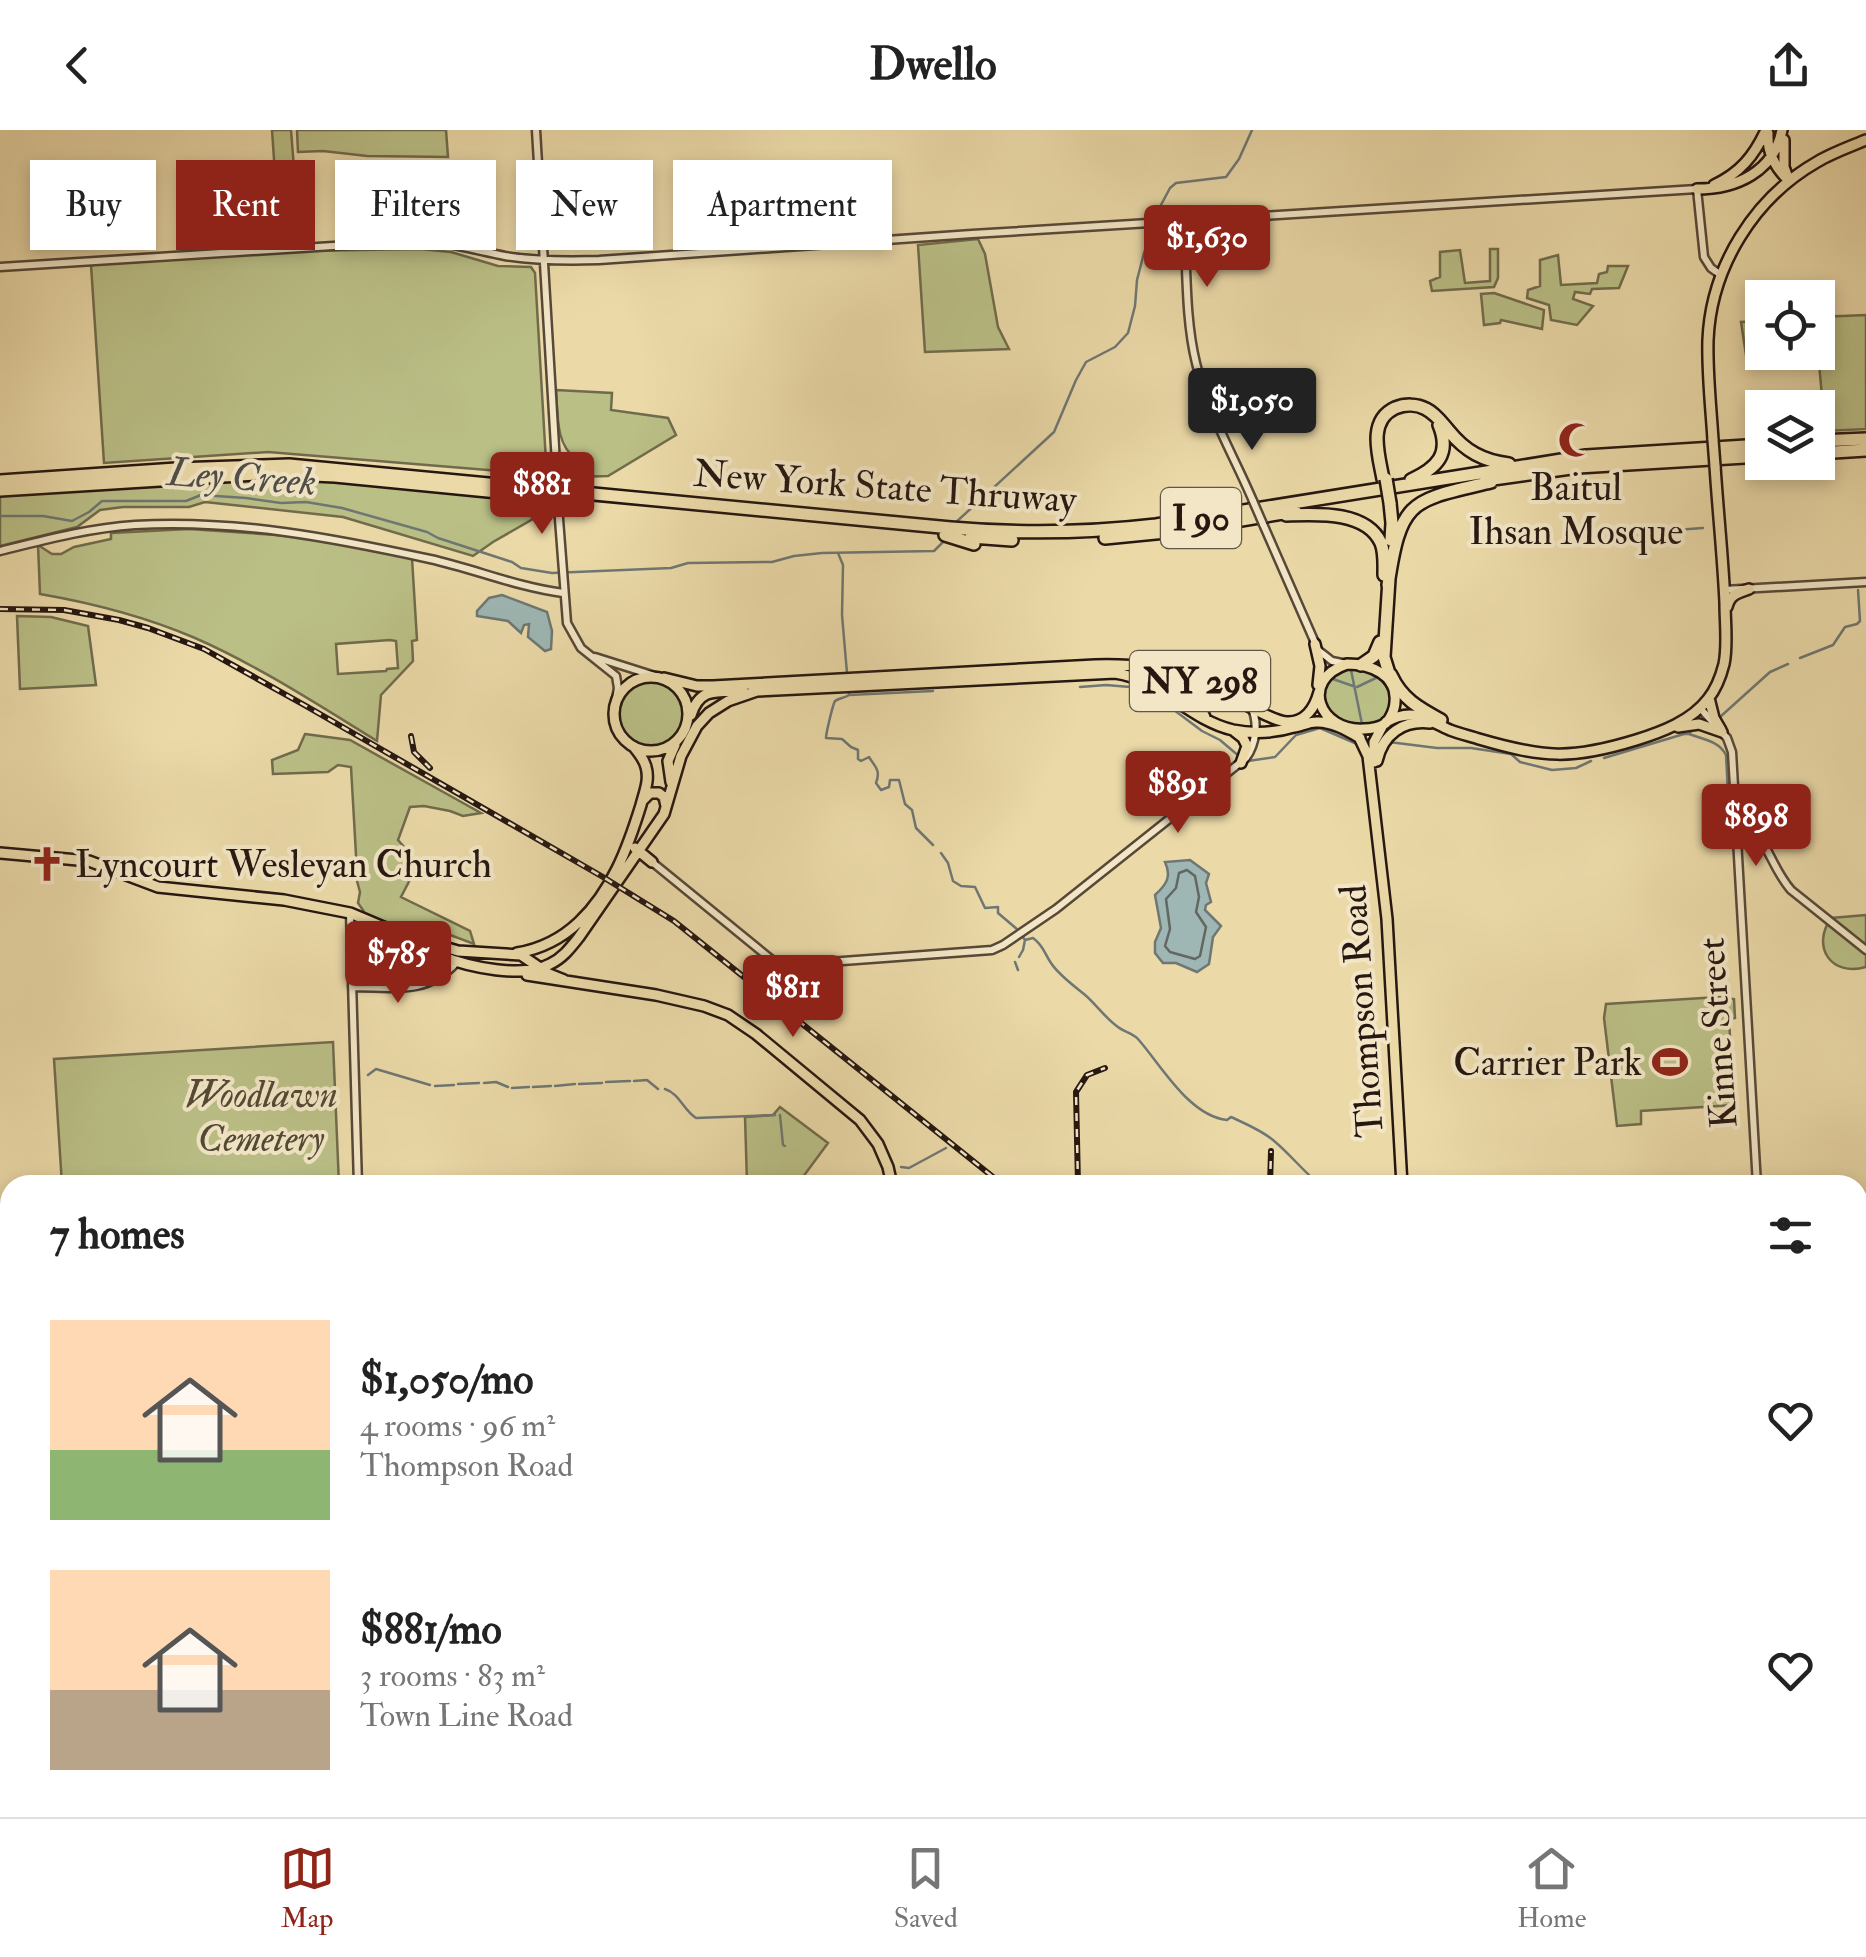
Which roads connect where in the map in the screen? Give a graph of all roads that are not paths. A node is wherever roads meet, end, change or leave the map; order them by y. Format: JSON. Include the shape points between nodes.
{"nodes":[{"id":1,"x":536,"y":130,"type":"edge"},
{"id":2,"x":1783,"y":130,"type":"edge"},
{"id":3,"x":1767,"y":131,"type":"edge"},
{"id":4,"x":1866,"y":140,"type":"edge"},
{"id":5,"x":1771,"y":163,"type":"junction"},
{"id":6,"x":1789,"y":181,"type":"junction"},
{"id":7,"x":1697,"y":189,"type":"junction"},
{"id":8,"x":1768,"y":200,"type":"junction"},
{"id":9,"x":1184,"y":221,"type":"junction"},
{"id":10,"x":544,"y":260,"type":"junction"},
{"id":11,"x":0,"y":266,"type":"edge"},
{"id":12,"x":1722,"y":275,"type":"junction"},
{"id":13,"x":1866,"y":439,"type":"edge"},
{"id":14,"x":1835,"y":441,"type":"edge"},
{"id":15,"x":1745,"y":446,"type":"edge"},
{"id":16,"x":1866,"y":450,"type":"edge"},
{"id":17,"x":1835,"y":452,"type":"edge"},
{"id":18,"x":1745,"y":457,"type":"edge"},
{"id":19,"x":1538,"y":464,"type":"junction"},
{"id":20,"x":1519,"y":476,"type":"junction"},
{"id":21,"x":0,"y":482,"type":"edge"},
{"id":22,"x":1386,"y":482,"type":"junction"},
{"id":23,"x":0,"y":490,"type":"edge"},
{"id":24,"x":1265,"y":520,"type":"junction"},
{"id":25,"x":945,"y":535,"type":"junction"},
{"id":26,"x":1140,"y":535,"type":"junction"},
{"id":27,"x":974,"y":544,"type":"dead end"},
{"id":28,"x":1100,"y":546,"type":"dead end"},
{"id":29,"x":0,"y":551,"type":"edge"},
{"id":30,"x":561,"y":572,"type":"junction"},
{"id":31,"x":1866,"y":582,"type":"edge"},
{"id":32,"x":1386,"y":584,"type":"junction"},
{"id":33,"x":1750,"y":589,"type":"junction"},
{"id":34,"x":545,"y":590,"type":"junction"},
{"id":35,"x":1724,"y":590,"type":"junction"},
{"id":36,"x":563,"y":592,"type":"junction"},
{"id":37,"x":1725,"y":615,"type":"junction"},
{"id":38,"x":1317,"y":647,"type":"junction"},
{"id":39,"x":586,"y":653,"type":"junction"},
{"id":40,"x":1384,"y":657,"type":"junction"},
{"id":41,"x":1347,"y":664,"type":"junction"},
{"id":42,"x":1361,"y":664,"type":"junction"},
{"id":43,"x":1074,"y":670,"type":"junction"},
{"id":44,"x":660,"y":677,"type":"junction"},
{"id":45,"x":938,"y":678,"type":"junction"},
{"id":46,"x":801,"y":685,"type":"junction"},
{"id":47,"x":1393,"y":686,"type":"junction"},
{"id":48,"x":1320,"y":688,"type":"junction"},
{"id":49,"x":770,"y":690,"type":"junction"},
{"id":50,"x":1221,"y":690,"type":"junction"},
{"id":51,"x":1709,"y":698,"type":"junction"},
{"id":52,"x":616,"y":700,"type":"junction"},
{"id":53,"x":1250,"y":706,"type":"junction"},
{"id":54,"x":1313,"y":707,"type":"junction"},
{"id":55,"x":1700,"y":708,"type":"junction"},
{"id":56,"x":1206,"y":718,"type":"junction"},
{"id":57,"x":688,"y":722,"type":"junction"},
{"id":58,"x":1385,"y":724,"type":"junction"},
{"id":59,"x":1443,"y":724,"type":"junction"},
{"id":60,"x":1339,"y":725,"type":"junction"},
{"id":61,"x":1670,"y":727,"type":"junction"},
{"id":62,"x":1286,"y":729,"type":"junction"},
{"id":63,"x":1232,"y":730,"type":"junction"},
{"id":64,"x":1259,"y":732,"type":"junction"},
{"id":65,"x":1722,"y":732,"type":"junction"},
{"id":66,"x":1360,"y":738,"type":"junction"},
{"id":67,"x":678,"y":740,"type":"junction"},
{"id":68,"x":634,"y":748,"type":"junction"},
{"id":69,"x":1251,"y":750,"type":"joint"},
{"id":70,"x":1241,"y":763,"type":"junction"},
{"id":71,"x":1375,"y":774,"type":"junction"},
{"id":72,"x":672,"y":795,"type":"junction"},
{"id":73,"x":642,"y":802,"type":"junction"},
{"id":74,"x":664,"y":814,"type":"junction"},
{"id":75,"x":1735,"y":816,"type":"junction"},
{"id":76,"x":1746,"y":822,"type":"junction"},
{"id":77,"x":634,"y":825,"type":"junction"},
{"id":78,"x":1736,"y":833,"type":"junction"},
{"id":79,"x":1379,"y":834,"type":"junction"},
{"id":80,"x":649,"y":836,"type":"junction"},
{"id":81,"x":638,"y":851,"type":"junction"},
{"id":82,"x":0,"y":852,"type":"edge"},
{"id":83,"x":652,"y":862,"type":"junction"},
{"id":84,"x":626,"y":868,"type":"junction"},
{"id":85,"x":350,"y":913,"type":"junction"},
{"id":86,"x":584,"y":916,"type":"junction"},
{"id":87,"x":384,"y":927,"type":"junction"},
{"id":88,"x":579,"y":936,"type":"junction"},
{"id":89,"x":1866,"y":950,"type":"edge"},
{"id":90,"x":481,"y":954,"type":"junction"},
{"id":91,"x":510,"y":954,"type":"junction"},
{"id":92,"x":446,"y":958,"type":"junction"},
{"id":93,"x":463,"y":960,"type":"junction"},
{"id":94,"x":552,"y":963,"type":"junction"},
{"id":95,"x":541,"y":968,"type":"junction"},
{"id":96,"x":448,"y":971,"type":"junction"},
{"id":97,"x":514,"y":972,"type":"junction"},
{"id":98,"x":552,"y":976,"type":"junction"},
{"id":99,"x":564,"y":980,"type":"junction"},
{"id":100,"x":352,"y":987,"type":"junction"},
{"id":101,"x":364,"y":987,"type":"junction"},
{"id":102,"x":352,"y":1008,"type":"junction"},
{"id":103,"x":358,"y":1175,"type":"edge"},
{"id":104,"x":889,"y":1175,"type":"edge"},
{"id":105,"x":1401,"y":1175,"type":"edge"},
{"id":106,"x":1756,"y":1175,"type":"edge"}],
"edges":[{"from":1,"to":10,"type":"street"},
{"from":2,"to":3,"type":"main road","via":[[1775,137]]},
{"from":2,"to":5,"type":"main road"},
{"from":2,"to":6,"type":"main road"},
{"from":3,"to":5,"type":"main road"},
{"from":3,"to":7,"type":"main road","via":[[1736,173]]},
{"from":4,"to":6,"type":"main road","number":"NY 298"},
{"from":5,"to":6,"type":"main road"},
{"from":5,"to":7,"type":"main road","via":[[1737,183]]},
{"from":5,"to":8,"type":"main road","via":[[1778,180]]},
{"from":6,"to":8,"type":"main road","number":"NY 298"},
{"from":7,"to":9,"type":"street"},
{"from":7,"to":12,"type":"street","via":[[1704,257]]},
{"from":8,"to":12,"type":"main road","number":"NY 298"},
{"from":9,"to":10,"type":"street"},
{"from":9,"to":24,"type":"street","bridge":true,"via":[[1196,364]]},
{"from":10,"to":11,"type":"street","via":[[412,241]]},
{"from":10,"to":30,"type":"street","bridge":true},
{"from":12,"to":35,"type":"main road","number":"NY 298","bridge":true,"via":[[1708,340]]},
{"from":13,"to":14,"type":"highway"},
{"from":15,"to":19,"type":"highway","name":"New York State Thruway","number":"I 90"},
{"from":16,"to":17,"type":"highway"},
{"from":18,"to":20,"type":"highway","name":"New York State Thruway","number":"I 90"},
{"from":19,"to":22,"type":"highway","name":"New York State Thruway","number":"I 90"},
{"from":19,"to":22,"type":"highway","via":[[1478,456],[1431,412],[1404,405],[1384,415],[1378,427]]},
{"from":20,"to":24,"type":"highway","name":"New York State Thruway","number":"I 90"},
{"from":20,"to":32,"type":"highway","via":[[1432,497],[1413,508],[1400,528]]},
{"from":21,"to":22,"type":"highway","name":"New York State Thruway","number":"I 90","via":[[312,466],[1048,532],[1156,525]]},
{"from":22,"to":22,"type":"highway","via":[[1384,420],[1408,408],[1430,415],[1443,435],[1439,460],[1424,474]]},
{"from":22,"to":32,"type":"highway","bridge":true},
{"from":23,"to":25,"type":"highway","name":"New York State Thruway","number":"I 90","via":[[316,474]]},
{"from":24,"to":26,"type":"highway","name":"New York State Thruway","number":"I 90"},
{"from":24,"to":32,"type":"highway","via":[[1327,515],[1370,530],[1383,549]]},
{"from":24,"to":38,"type":"street"},
{"from":25,"to":26,"type":"highway","name":"New York State Thruway","number":"I 90"},
{"from":25,"to":27,"type":"highway"},
{"from":26,"to":28,"type":"highway"},
{"from":29,"to":34,"type":"street","via":[[134,525],[258,528],[433,560]]},
{"from":30,"to":34,"type":"street","via":[[557,586]]},
{"from":30,"to":36,"type":"street"},
{"from":31,"to":33,"type":"street"},
{"from":32,"to":40,"type":"highway"},
{"from":32,"to":42,"type":"highway","via":[[1378,652]]},
{"from":33,"to":35,"type":"street"},
{"from":33,"to":37,"type":"main road","via":[[1730,597]]},
{"from":34,"to":36,"type":"street"},
{"from":35,"to":37,"type":"main road","number":"NY 298"},
{"from":36,"to":39,"type":"street","via":[[566,623]]},
{"from":37,"to":51,"type":"main road","number":"NY 298","via":[[1725,660]]},
{"from":38,"to":41,"type":"street"},
{"from":38,"to":48,"type":"street"},
{"from":38,"to":54,"type":"main road"},
{"from":39,"to":44,"type":"street"},
{"from":39,"to":52,"type":"street","via":[[616,676]]},
{"from":40,"to":47,"type":"highway"},
{"from":40,"to":59,"type":"highway","via":[[1404,697]]},
{"from":41,"to":42,"type":"main road"},
{"from":41,"to":48,"type":"main road","number":"NY 298","via":[[1330,672]]},
{"from":42,"to":47,"type":"main road","number":"NY 298"},
{"from":43,"to":45,"type":"main road","number":"NY 298"},
{"from":43,"to":45,"type":"main road","number":"NY 298"},
{"from":43,"to":50,"type":"main road","number":"NY 298","via":[[1144,666]]},
{"from":43,"to":56,"type":"main road","number":"NY 298","via":[[1136,678]]},
{"from":44,"to":46,"type":"main road","via":[[705,686]]},
{"from":44,"to":52,"type":"main road","via":[[630,683]]},
{"from":44,"to":57,"type":"main road","via":[[682,694]]},
{"from":45,"to":46,"type":"main road","number":"NY 298"},
{"from":45,"to":46,"type":"main road"},
{"from":46,"to":49,"type":"main road"},
{"from":47,"to":58,"type":"main road","via":[[1395,706]]},
{"from":47,"to":59,"type":"main road","number":"NY 298","via":[[1409,705]]},
{"from":48,"to":54,"type":"main road","number":"NY 298"},
{"from":48,"to":60,"type":"main road","via":[[1321,706]]},
{"from":49,"to":57,"type":"main road","via":[[706,694]]},
{"from":49,"to":72,"type":"main road","via":[[742,695],[709,713],[681,756]]},
{"from":50,"to":53,"type":"main road","number":"NY 298"},
{"from":50,"to":56,"type":"main road","via":[[1202,699]]},
{"from":51,"to":55,"type":"main road","number":"NY 298"},
{"from":51,"to":65,"type":"main road"},
{"from":52,"to":68,"type":"main road","via":[[616,726]]},
{"from":53,"to":54,"type":"main road","number":"NY 298","via":[[1286,722],[1304,718]]},
{"from":53,"to":64,"type":"street"},
{"from":55,"to":61,"type":"main road","number":"NY 298"},
{"from":55,"to":65,"type":"street","name":"Kinne Street"},
{"from":56,"to":63,"type":"main road","number":"NY 298"},
{"from":57,"to":67,"type":"main road"},
{"from":58,"to":59,"type":"main road","number":"NY 298","via":[[1404,715]]},
{"from":58,"to":60,"type":"main road","number":"NY 298"},
{"from":58,"to":71,"type":"main road","name":"Thompson Road","via":[[1374,746]]},
{"from":59,"to":61,"type":"main road","number":"NY 298","via":[[1560,756]]},
{"from":59,"to":71,"type":"main road","via":[[1418,722],[1394,730]]},
{"from":60,"to":62,"type":"main road","number":"NY 298","via":[[1316,720]]},
{"from":60,"to":66,"type":"main road"},
{"from":61,"to":65,"type":"main road","via":[[1699,724]]},
{"from":62,"to":64,"type":"main road","number":"NY 298"},
{"from":62,"to":66,"type":"main road","via":[[1323,722]]},
{"from":63,"to":64,"type":"main road","number":"NY 298"},
{"from":63,"to":70,"type":"main road","via":[[1245,741]]},
{"from":64,"to":69,"type":"main road"},
{"from":65,"to":75,"type":"street","name":"Kinne Street","via":[[1732,752]]},
{"from":66,"to":79,"type":"main road","name":"Thompson Road"},
{"from":67,"to":68,"type":"main road","via":[[655,751]]},
{"from":67,"to":72,"type":"main road","via":[[668,761]]},
{"from":68,"to":73,"type":"main road","via":[[646,767]]},
{"from":69,"to":70,"type":"street"},
{"from":70,"to":83,"type":"street","via":[[1056,909],[986,952],[777,964]]},
{"from":71,"to":79,"type":"main road","name":"Thompson Road"},
{"from":72,"to":74,"type":"main road"},
{"from":73,"to":74,"type":"main road","via":[[650,793],[661,794]]},
{"from":73,"to":77,"type":"main road"},
{"from":74,"to":80,"type":"main road"},
{"from":75,"to":76,"type":"street"},
{"from":75,"to":78,"type":"street","name":"Kinne Street"},
{"from":76,"to":78,"type":"street"},
{"from":76,"to":89,"type":"street","via":[[1791,890]]},
{"from":77,"to":81,"type":"main road"},
{"from":77,"to":86,"type":"main road","via":[[616,872]]},
{"from":78,"to":106,"type":"street","name":"Kinne Street"},
{"from":79,"to":105,"type":"main road","name":"Thompson Road"},
{"from":80,"to":81,"type":"main road"},
{"from":80,"to":83,"type":"main road"},
{"from":81,"to":83,"type":"main road"},
{"from":81,"to":84,"type":"main road"},
{"from":82,"to":85,"type":"main road","via":[[95,862],[170,889]]},
{"from":83,"to":84,"type":"main road"},
{"from":84,"to":88,"type":"main road"},
{"from":85,"to":87,"type":"main road"},
{"from":85,"to":100,"type":"street"},
{"from":86,"to":88,"type":"main road"},
{"from":86,"to":91,"type":"main road","via":[[544,946]]},
{"from":87,"to":90,"type":"main road"},
{"from":87,"to":92,"type":"main road"},
{"from":88,"to":94,"type":"main road"},
{"from":90,"to":91,"type":"main road"},
{"from":90,"to":93,"type":"main road"},
{"from":91,"to":95,"type":"main road"},
{"from":92,"to":93,"type":"main road"},
{"from":92,"to":96,"type":"main road"},
{"from":93,"to":96,"type":"street"},
{"from":93,"to":97,"type":"main road"},
{"from":94,"to":95,"type":"main road"},
{"from":94,"to":98,"type":"main road"},
{"from":95,"to":97,"type":"main road"},
{"from":95,"to":98,"type":"main road"},
{"from":96,"to":101,"type":"street","via":[[414,987]]},
{"from":97,"to":99,"type":"main road"},
{"from":98,"to":99,"type":"main road"},
{"from":99,"to":104,"type":"main road","via":[[694,1003],[733,1018],[860,1120]]},
{"from":100,"to":101,"type":"street"},
{"from":100,"to":102,"type":"street"},
{"from":101,"to":102,"type":"street"},
{"from":102,"to":103,"type":"street"}]}
